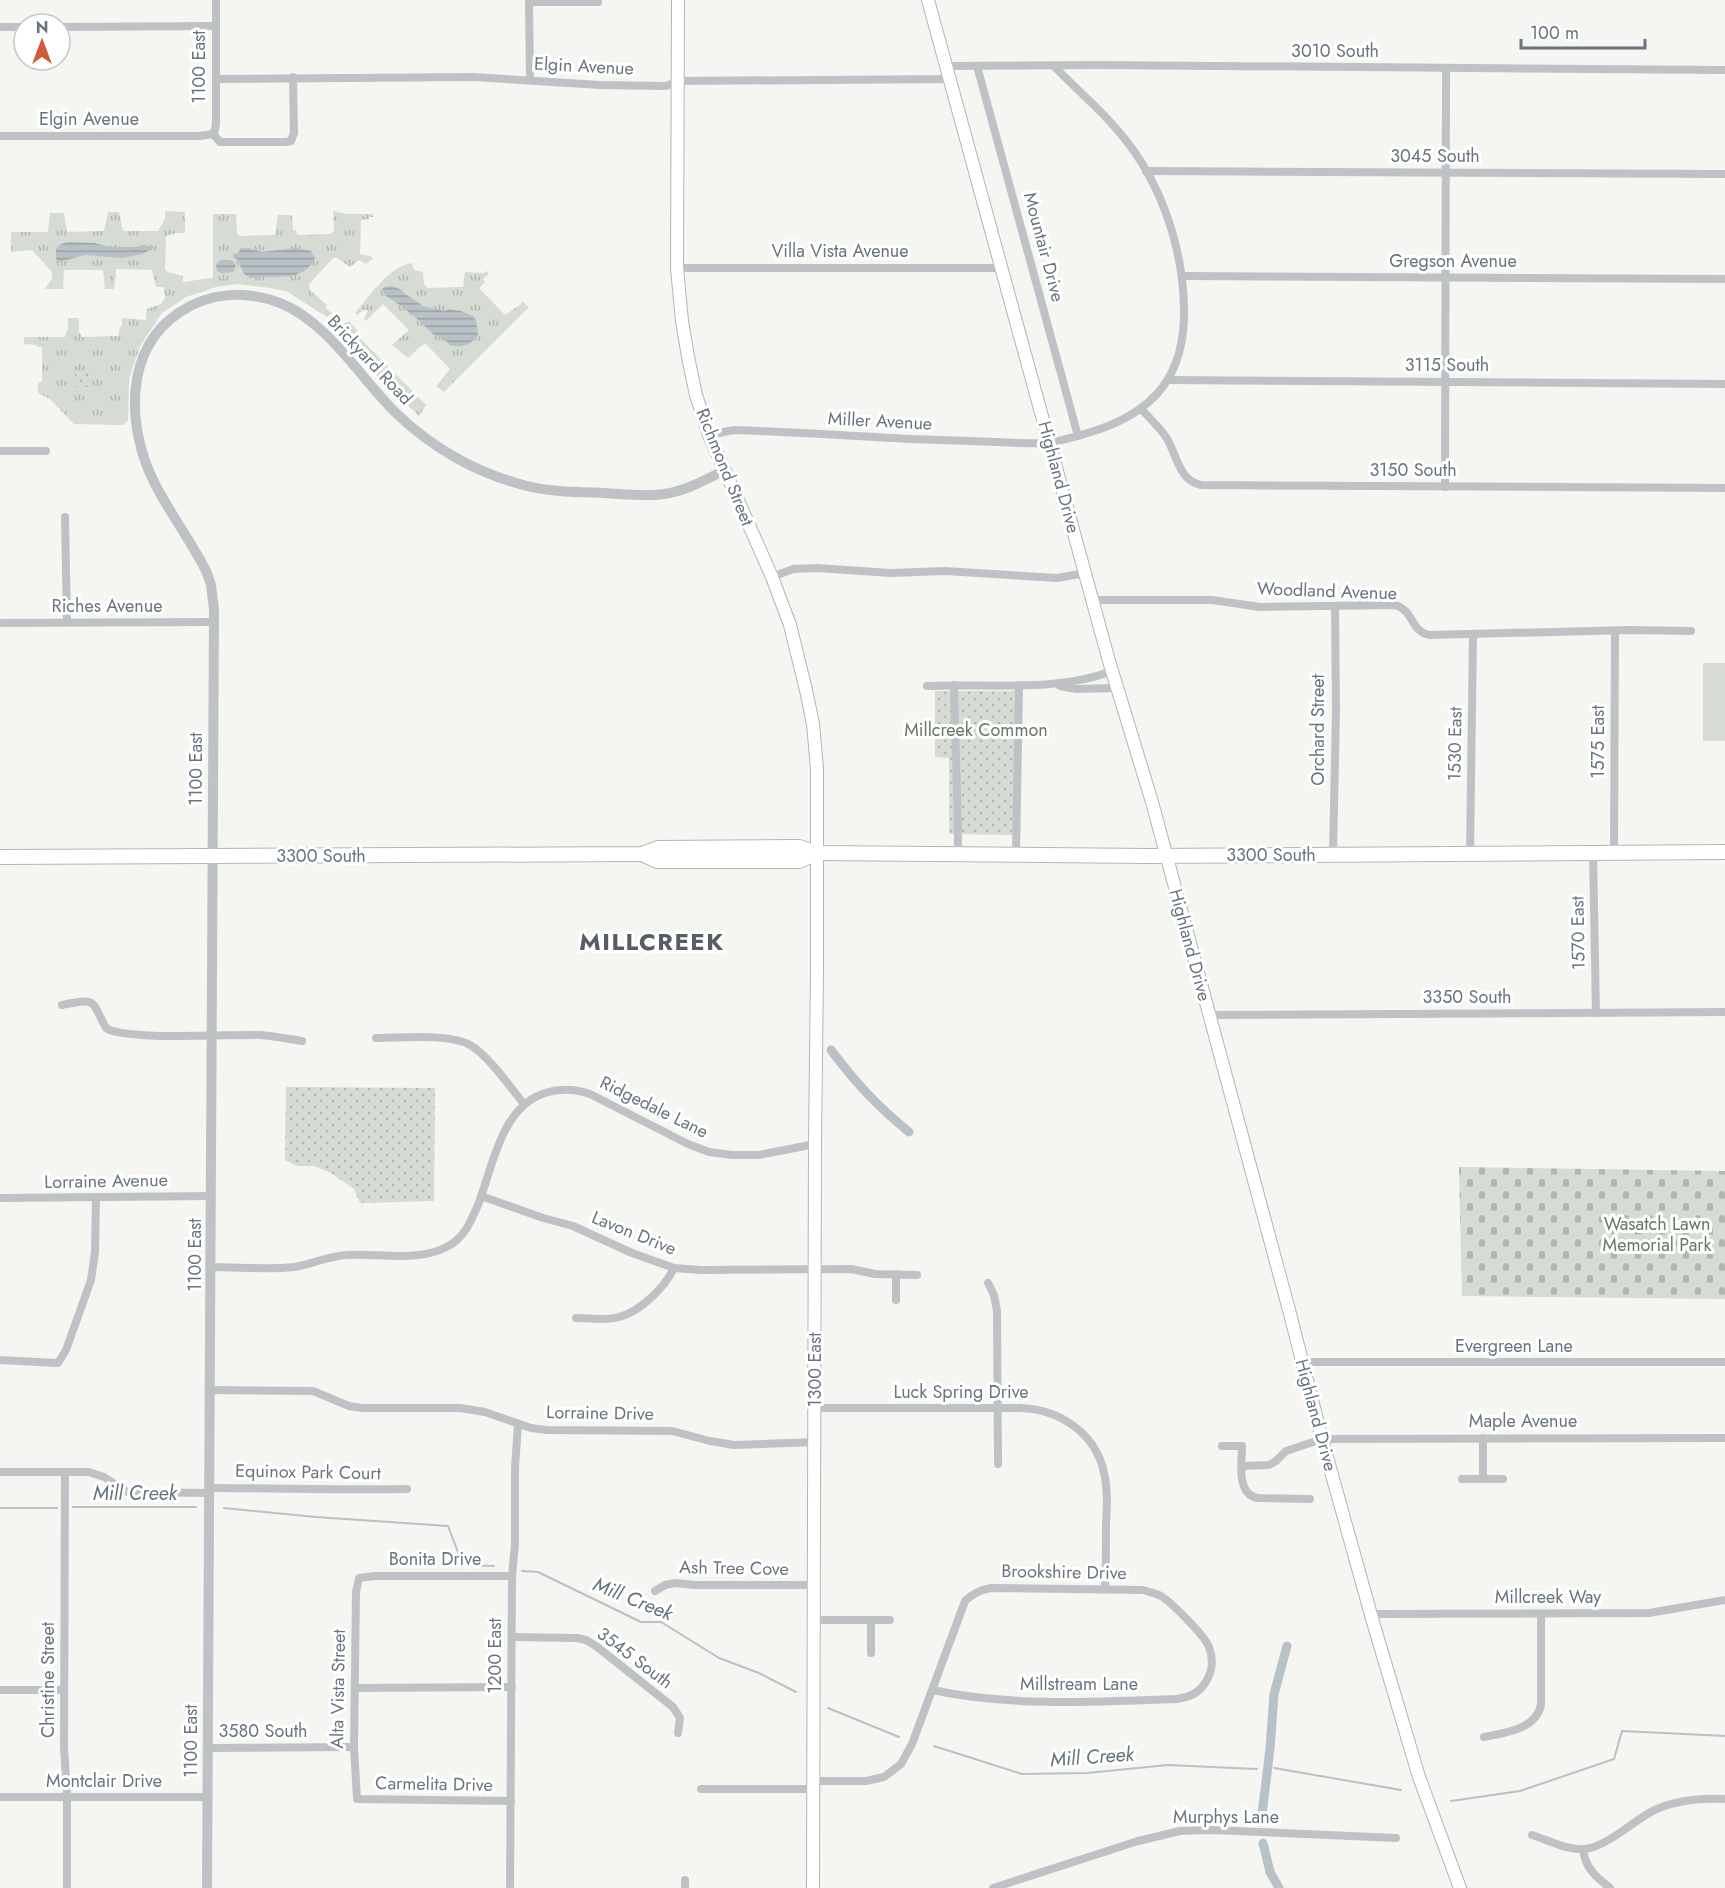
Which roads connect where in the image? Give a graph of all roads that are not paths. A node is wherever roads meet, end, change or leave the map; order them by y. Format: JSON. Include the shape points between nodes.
{"nodes":[{"id":1,"x":216,"y":0,"type":"edge"},
{"id":2,"x":678,"y":0,"type":"edge"},
{"id":3,"x":928,"y":0,"type":"edge"},
{"id":4,"x":598,"y":2,"type":"dead end"},
{"id":5,"x":216,"y":26,"type":"junction"},
{"id":6,"x":72,"y":27,"type":"edge"},
{"id":7,"x":946,"y":66,"type":"junction"},
{"id":8,"x":977,"y":66,"type":"junction"},
{"id":9,"x":1054,"y":66,"type":"junction"},
{"id":10,"x":1446,"y":68,"type":"junction"},
{"id":11,"x":1725,"y":70,"type":"edge"},
{"id":12,"x":293,"y":77,"type":"junction"},
{"id":13,"x":216,"y":79,"type":"junction"},
{"id":14,"x":950,"y":79,"type":"junction"},
{"id":15,"x":530,"y":80,"type":"junction"},
{"id":16,"x":679,"y":81,"type":"junction"},
{"id":17,"x":213,"y":134,"type":"junction"},
{"id":18,"x":0,"y":136,"type":"edge"},
{"id":19,"x":1146,"y":171,"type":"junction"},
{"id":20,"x":1446,"y":172,"type":"junction"},
{"id":21,"x":1725,"y":174,"type":"edge"},
{"id":22,"x":677,"y":268,"type":"junction"},
{"id":23,"x":1002,"y":268,"type":"junction"},
{"id":24,"x":1182,"y":276,"type":"junction"},
{"id":25,"x":1446,"y":277,"type":"junction"},
{"id":26,"x":1725,"y":279,"type":"edge"},
{"id":27,"x":1169,"y":380,"type":"junction"},
{"id":28,"x":1446,"y":382,"type":"junction"},
{"id":29,"x":1725,"y":384,"type":"edge"},
{"id":30,"x":1141,"y":409,"type":"junction"},
{"id":31,"x":709,"y":435,"type":"junction"},
{"id":32,"x":1078,"y":436,"type":"junction"},
{"id":33,"x":1049,"y":443,"type":"junction"},
{"id":34,"x":0,"y":451,"type":"edge"},
{"id":35,"x":46,"y":451,"type":"dead end"},
{"id":36,"x":723,"y":471,"type":"junction"},
{"id":37,"x":1446,"y":487,"type":"junction"},
{"id":38,"x":1725,"y":488,"type":"edge"},
{"id":39,"x":65,"y":517,"type":"dead end"},
{"id":40,"x":1085,"y":573,"type":"junction"},
{"id":41,"x":772,"y":577,"type":"junction"},
{"id":42,"x":1093,"y":600,"type":"junction"},
{"id":43,"x":1335,"y":606,"type":"junction"},
{"id":44,"x":67,"y":622,"type":"junction"},
{"id":45,"x":214,"y":622,"type":"junction"},
{"id":46,"x":0,"y":623,"type":"edge"},
{"id":47,"x":1616,"y":631,"type":"junction"},
{"id":48,"x":1691,"y":632,"type":"dead end"},
{"id":49,"x":1473,"y":635,"type":"junction"},
{"id":50,"x":1112,"y":671,"type":"junction"},
{"id":51,"x":954,"y":685,"type":"junction"},
{"id":52,"x":1019,"y":685,"type":"junction"},
{"id":53,"x":1051,"y":685,"type":"junction"},
{"id":54,"x":927,"y":686,"type":"dead end"},
{"id":55,"x":1117,"y":688,"type":"junction"},
{"id":56,"x":1593,"y":852,"type":"junction"},
{"id":57,"x":1614,"y":852,"type":"junction"},
{"id":58,"x":1725,"y":852,"type":"edge"},
{"id":59,"x":817,"y":853,"type":"junction"},
{"id":60,"x":1470,"y":853,"type":"junction"},
{"id":61,"x":958,"y":854,"type":"junction"},
{"id":62,"x":1333,"y":854,"type":"junction"},
{"id":63,"x":1016,"y":855,"type":"junction"},
{"id":64,"x":213,"y":856,"type":"junction"},
{"id":65,"x":1166,"y":856,"type":"junction"},
{"id":66,"x":0,"y":857,"type":"edge"},
{"id":67,"x":62,"y":1005,"type":"dead end"},
{"id":68,"x":1596,"y":1012,"type":"junction"},
{"id":69,"x":1725,"y":1012,"type":"edge"},
{"id":70,"x":1209,"y":1015,"type":"junction"},
{"id":71,"x":212,"y":1036,"type":"junction"},
{"id":72,"x":376,"y":1038,"type":"dead end"},
{"id":73,"x":302,"y":1041,"type":"dead end"},
{"id":74,"x":524,"y":1104,"type":"junction"},
{"id":75,"x":815,"y":1144,"type":"junction"},
{"id":76,"x":211,"y":1196,"type":"junction"},
{"id":77,"x":481,"y":1196,"type":"junction"},
{"id":78,"x":96,"y":1197,"type":"junction"},
{"id":79,"x":0,"y":1198,"type":"edge"},
{"id":80,"x":212,"y":1267,"type":"junction"},
{"id":81,"x":674,"y":1268,"type":"junction"},
{"id":82,"x":816,"y":1269,"type":"junction"},
{"id":83,"x":896,"y":1275,"type":"junction"},
{"id":84,"x":917,"y":1275,"type":"dead end"},
{"id":85,"x":988,"y":1282,"type":"dead end"},
{"id":86,"x":896,"y":1300,"type":"dead end"},
{"id":87,"x":576,"y":1318,"type":"dead end"},
{"id":88,"x":0,"y":1360,"type":"edge"},
{"id":89,"x":1302,"y":1362,"type":"junction"},
{"id":90,"x":1725,"y":1362,"type":"edge"},
{"id":91,"x":209,"y":1390,"type":"junction"},
{"id":92,"x":815,"y":1408,"type":"junction"},
{"id":93,"x":998,"y":1408,"type":"junction"},
{"id":94,"x":518,"y":1424,"type":"junction"},
{"id":95,"x":1483,"y":1438,"type":"junction"},
{"id":96,"x":1725,"y":1438,"type":"edge"},
{"id":97,"x":1322,"y":1439,"type":"junction"},
{"id":98,"x":815,"y":1442,"type":"junction"},
{"id":99,"x":1222,"y":1446,"type":"dead end"},
{"id":100,"x":998,"y":1464,"type":"dead end"},
{"id":101,"x":1242,"y":1466,"type":"junction"},
{"id":102,"x":0,"y":1472,"type":"edge"},
{"id":103,"x":65,"y":1472,"type":"junction"},
{"id":104,"x":1462,"y":1479,"type":"dead end"},
{"id":105,"x":1483,"y":1479,"type":"junction"},
{"id":106,"x":1503,"y":1479,"type":"dead end"},
{"id":107,"x":407,"y":1489,"type":"dead end"},
{"id":108,"x":209,"y":1490,"type":"junction"},
{"id":109,"x":1310,"y":1499,"type":"dead end"},
{"id":110,"x":512,"y":1576,"type":"junction"},
{"id":111,"x":359,"y":1578,"type":"joint"},
{"id":112,"x":814,"y":1585,"type":"junction"},
{"id":113,"x":1105,"y":1589,"type":"junction"},
{"id":114,"x":655,"y":1591,"type":"dead end"},
{"id":115,"x":1725,"y":1600,"type":"edge"},
{"id":116,"x":1371,"y":1614,"type":"junction"},
{"id":117,"x":1541,"y":1614,"type":"junction"},
{"id":118,"x":814,"y":1620,"type":"junction"},
{"id":119,"x":871,"y":1620,"type":"junction"},
{"id":120,"x":890,"y":1620,"type":"dead end"},
{"id":121,"x":512,"y":1637,"type":"junction"},
{"id":122,"x":871,"y":1653,"type":"dead end"},
{"id":123,"x":1212,"y":1668,"type":"joint"},
{"id":124,"x":355,"y":1688,"type":"junction"},
{"id":125,"x":512,"y":1688,"type":"junction"},
{"id":126,"x":0,"y":1690,"type":"edge"},
{"id":127,"x":64,"y":1690,"type":"junction"},
{"id":128,"x":932,"y":1690,"type":"junction"},
{"id":129,"x":678,"y":1733,"type":"dead end"},
{"id":130,"x":1484,"y":1737,"type":"dead end"},
{"id":131,"x":354,"y":1747,"type":"junction"},
{"id":132,"x":208,"y":1748,"type":"junction"},
{"id":133,"x":813,"y":1785,"type":"junction"},
{"id":134,"x":701,"y":1789,"type":"dead end"},
{"id":135,"x":0,"y":1797,"type":"edge"},
{"id":136,"x":67,"y":1797,"type":"junction"},
{"id":137,"x":207,"y":1797,"type":"junction"},
{"id":138,"x":357,"y":1799,"type":"joint"},
{"id":139,"x":1725,"y":1799,"type":"edge"},
{"id":140,"x":511,"y":1801,"type":"junction"},
{"id":141,"x":1532,"y":1835,"type":"dead end"},
{"id":142,"x":1396,"y":1838,"type":"dead end"},
{"id":143,"x":1583,"y":1849,"type":"junction"},
{"id":144,"x":67,"y":1888,"type":"edge"},
{"id":145,"x":207,"y":1888,"type":"edge"},
{"id":146,"x":510,"y":1888,"type":"edge"},
{"id":147,"x":813,"y":1888,"type":"edge"},
{"id":148,"x":993,"y":1888,"type":"edge"},
{"id":149,"x":1460,"y":1888,"type":"edge"},
{"id":150,"x":1610,"y":1888,"type":"edge"}],
"edges":[{"from":1,"to":5,"type":"street","name":"1100 East"},
{"from":2,"to":16,"type":"main road","name":"Richmond Street"},
{"from":3,"to":7,"type":"main road","name":"Highland Drive"},
{"from":4,"to":15,"type":"street","via":[[529,2]]},
{"from":5,"to":6,"type":"street"},
{"from":5,"to":13,"type":"street","name":"1100 East"},
{"from":7,"to":8,"type":"street","name":"3010 South"},
{"from":7,"to":14,"type":"main road","name":"Highland Drive"},
{"from":8,"to":9,"type":"street","name":"3010 South"},
{"from":8,"to":32,"type":"street","name":"Mountair Drive"},
{"from":9,"to":10,"type":"street","name":"3010 South"},
{"from":9,"to":19,"type":"street","via":[[1113,125]]},
{"from":10,"to":11,"type":"street","name":"3010 South"},
{"from":10,"to":20,"type":"street"},
{"from":12,"to":13,"type":"street","name":"Elgin Avenue"},
{"from":12,"to":15,"type":"street","name":"Elgin Avenue"},
{"from":12,"to":17,"type":"street","via":[[291,141],[220,142]]},
{"from":13,"to":17,"type":"street","name":"1100 East"},
{"from":14,"to":16,"type":"street","name":"Elgin Avenue"},
{"from":14,"to":23,"type":"main road","name":"Highland Drive"},
{"from":15,"to":16,"type":"street","name":"Elgin Avenue","via":[[666,86]]},
{"from":16,"to":22,"type":"main road","name":"Richmond Street"},
{"from":17,"to":18,"type":"street","name":"Elgin Avenue"},
{"from":19,"to":20,"type":"street","name":"3045 South"},
{"from":19,"to":24,"type":"street","via":[[1169,222]]},
{"from":20,"to":21,"type":"street","name":"3045 South"},
{"from":20,"to":25,"type":"street"},
{"from":22,"to":23,"type":"street","name":"Villa Vista Avenue"},
{"from":22,"to":31,"type":"main road","name":"Richmond Street","via":[[691,375]]},
{"from":23,"to":33,"type":"main road","name":"Highland Drive"},
{"from":24,"to":25,"type":"street","name":"Gregson Avenue"},
{"from":24,"to":27,"type":"street","via":[[1184,331]]},
{"from":25,"to":26,"type":"street","name":"Gregson Avenue"},
{"from":25,"to":28,"type":"street"},
{"from":27,"to":28,"type":"street","name":"3115 South"},
{"from":27,"to":30,"type":"street","name":"Miller Avenue"},
{"from":28,"to":29,"type":"street","name":"3115 South"},
{"from":28,"to":37,"type":"street"},
{"from":30,"to":32,"type":"street","name":"Miller Avenue","via":[[1111,426]]},
{"from":30,"to":37,"type":"street","name":"3150 South","via":[[1165,435],[1181,470],[1194,484]]},
{"from":31,"to":33,"type":"street","name":"Miller Avenue","via":[[741,430]]},
{"from":31,"to":36,"type":"main road","name":"Richmond Street"},
{"from":32,"to":33,"type":"street","name":"Miller Avenue"},
{"from":33,"to":40,"type":"main road","name":"Highland Drive"},
{"from":34,"to":35,"type":"street"},
{"from":36,"to":41,"type":"main road","name":"Richmond Street"},
{"from":36,"to":45,"type":"street","name":"Brickyard Road","via":[[679,490],[646,495],[562,491],[503,479],[458,459],[418,432],[320,329],[299,314],[254,295],[214,297],[187,307],[157,333],[142,358],[135,399],[137,429],[147,466],[207,573]]},
{"from":37,"to":38,"type":"street","name":"3150 South"},
{"from":39,"to":44,"type":"street"},
{"from":40,"to":41,"type":"street","via":[[1057,578],[816,568],[794,569]]},
{"from":40,"to":42,"type":"main road","name":"Highland Drive"},
{"from":41,"to":59,"type":"main road","name":"Richmond Street","via":[[796,646],[813,724]]},
{"from":42,"to":43,"type":"street","name":"Woodland Avenue"},
{"from":42,"to":50,"type":"main road","name":"Highland Drive"},
{"from":43,"to":49,"type":"street","name":"Woodland Avenue","via":[[1395,605],[1405,609],[1424,635]]},
{"from":43,"to":62,"type":"street","name":"Orchard Street"},
{"from":44,"to":45,"type":"street","name":"Riches Avenue"},
{"from":44,"to":46,"type":"street","name":"Riches Avenue"},
{"from":45,"to":64,"type":"street","name":"1100 East"},
{"from":47,"to":48,"type":"street","name":"Woodland Avenue"},
{"from":47,"to":49,"type":"street","name":"Woodland Avenue"},
{"from":47,"to":57,"type":"street","name":"1575 East"},
{"from":49,"to":60,"type":"street","name":"1530 East"},
{"from":50,"to":53,"type":"street","via":[[1088,680]]},
{"from":50,"to":55,"type":"main road","name":"Highland Drive"},
{"from":51,"to":52,"type":"street"},
{"from":51,"to":54,"type":"street"},
{"from":51,"to":61,"type":"street"},
{"from":52,"to":53,"type":"street"},
{"from":52,"to":63,"type":"street"},
{"from":53,"to":55,"type":"street"},
{"from":55,"to":65,"type":"main road","name":"Highland Drive"},
{"from":56,"to":57,"type":"main road","name":"3300 South"},
{"from":56,"to":60,"type":"main road","name":"3300 South"},
{"from":56,"to":68,"type":"street","name":"1570 East"},
{"from":57,"to":58,"type":"main road","name":"3300 South"},
{"from":59,"to":61,"type":"main road","name":"3300 South"},
{"from":59,"to":64,"type":"main road","name":"3300 South","via":[[799,861],[657,861],[642,854]]},
{"from":59,"to":75,"type":"main road","name":"1300 East"},
{"from":60,"to":62,"type":"main road","name":"3300 South"},
{"from":61,"to":63,"type":"main road","name":"3300 South"},
{"from":62,"to":65,"type":"main road","name":"3300 South"},
{"from":63,"to":65,"type":"main road","name":"3300 South"},
{"from":64,"to":66,"type":"main road","name":"3300 South"},
{"from":64,"to":71,"type":"street","name":"1100 East"},
{"from":65,"to":70,"type":"main road","name":"Highland Drive"},
{"from":67,"to":71,"type":"street","via":[[92,1003],[106,1028],[115,1032]]},
{"from":68,"to":69,"type":"street","name":"3350 South"},
{"from":68,"to":70,"type":"street","name":"3350 South"},
{"from":70,"to":89,"type":"main road","name":"Highland Drive"},
{"from":71,"to":73,"type":"street","via":[[260,1035]]},
{"from":71,"to":76,"type":"street","name":"1100 East"},
{"from":72,"to":74,"type":"street","via":[[445,1038],[465,1043],[483,1055]]},
{"from":74,"to":75,"type":"street","name":"Ridgedale Lane","via":[[552,1091],[583,1092],[688,1144],[721,1155],[759,1155]]},
{"from":74,"to":77,"type":"street","name":"Ridgedale Lane","via":[[508,1122]]},
{"from":75,"to":82,"type":"main road","name":"1300 East"},
{"from":76,"to":78,"type":"street","name":"Lorraine Avenue"},
{"from":76,"to":80,"type":"street","name":"1100 East"},
{"from":77,"to":80,"type":"street","name":"Ridgedale Lane","via":[[463,1234],[432,1253],[345,1255],[291,1267]]},
{"from":77,"to":81,"type":"street","name":"Lavon Drive","via":[[573,1226]]},
{"from":78,"to":79,"type":"street","name":"Lorraine Avenue"},
{"from":78,"to":88,"type":"street","via":[[96,1252],[91,1280],[66,1350],[58,1363]]},
{"from":80,"to":91,"type":"street","name":"1100 East"},
{"from":81,"to":82,"type":"street","name":"Lavon Drive"},
{"from":81,"to":87,"type":"street","via":[[662,1287],[625,1315]]},
{"from":82,"to":83,"type":"street","name":"Lavon Drive"},
{"from":82,"to":92,"type":"main road","name":"1300 East"},
{"from":83,"to":84,"type":"street","name":"Lavon Drive"},
{"from":83,"to":86,"type":"street"},
{"from":85,"to":93,"type":"street","via":[[997,1311]]},
{"from":89,"to":90,"type":"street","name":"Evergreen Lane"},
{"from":89,"to":97,"type":"main road","name":"Highland Drive"},
{"from":91,"to":94,"type":"street","name":"Lorraine Drive","via":[[313,1391],[349,1406],[460,1408]]},
{"from":91,"to":108,"type":"street","name":"1100 East"},
{"from":92,"to":93,"type":"street","name":"Luck Spring Drive"},
{"from":92,"to":98,"type":"main road","name":"1300 East"},
{"from":93,"to":100,"type":"street"},
{"from":93,"to":113,"type":"street","name":"Luck Spring Drive","via":[[1031,1408],[1053,1414],[1072,1425],[1096,1451],[1106,1484]]},
{"from":94,"to":98,"type":"street","name":"Lorraine Drive","via":[[546,1430],[672,1431],[734,1444]]},
{"from":94,"to":110,"type":"street","name":"1200 East"},
{"from":95,"to":96,"type":"street","name":"Maple Avenue"},
{"from":95,"to":97,"type":"street","name":"Maple Avenue"},
{"from":95,"to":105,"type":"street"},
{"from":97,"to":101,"type":"street","name":"Maple Avenue","via":[[1286,1451],[1272,1464]]},
{"from":97,"to":116,"type":"main road","name":"Highland Drive"},
{"from":98,"to":112,"type":"main road","name":"1300 East"},
{"from":99,"to":101,"type":"street","via":[[1242,1446]]},
{"from":101,"to":109,"type":"street","via":[[1243,1484],[1250,1496]]},
{"from":102,"to":103,"type":"street"},
{"from":103,"to":108,"type":"street","via":[[97,1474],[127,1492]]},
{"from":103,"to":127,"type":"street","name":"Christine Street"},
{"from":104,"to":105,"type":"street"},
{"from":105,"to":106,"type":"street"},
{"from":107,"to":108,"type":"street","name":"Equinox Park Court"},
{"from":108,"to":132,"type":"street","name":"1100 East"},
{"from":110,"to":111,"type":"street","name":"Bonita Drive"},
{"from":110,"to":121,"type":"street","name":"1200 East"},
{"from":111,"to":124,"type":"street","name":"Alta Vista Street"},
{"from":112,"to":114,"type":"street","name":"Ash Tree Cove","via":[[675,1583]]},
{"from":112,"to":118,"type":"main road","name":"1300 East"},
{"from":113,"to":123,"type":"street","name":"Brookshire Drive","via":[[1143,1590],[1159,1595],[1203,1637]]},
{"from":113,"to":128,"type":"street","name":"Brookshire Drive","via":[[991,1588],[974,1593],[965,1601]]},
{"from":115,"to":117,"type":"street","name":"Millcreek Way","via":[[1648,1613]]},
{"from":116,"to":117,"type":"street","name":"Millcreek Way"},
{"from":116,"to":149,"type":"main road","name":"Highland Drive","via":[[1419,1777]]},
{"from":117,"to":130,"type":"street","via":[[1540,1711],[1528,1724]]},
{"from":118,"to":119,"type":"street"},
{"from":118,"to":133,"type":"main road","name":"1300 East"},
{"from":119,"to":120,"type":"street"},
{"from":119,"to":122,"type":"street"},
{"from":121,"to":125,"type":"street","name":"1200 East"},
{"from":121,"to":129,"type":"street","name":"3545 South","via":[[577,1638],[591,1643],[672,1707],[680,1718]]},
{"from":123,"to":128,"type":"street","name":"Millstream Lane","via":[[1202,1687],[1188,1698],[1177,1699],[1036,1703]]},
{"from":124,"to":125,"type":"street"},
{"from":124,"to":131,"type":"street","name":"Alta Vista Street"},
{"from":125,"to":140,"type":"street","name":"1200 East"},
{"from":126,"to":127,"type":"street"},
{"from":127,"to":136,"type":"street","name":"Christine Street"},
{"from":128,"to":133,"type":"street","name":"Brookshire Drive","via":[[901,1764],[884,1777]]},
{"from":131,"to":132,"type":"street","name":"3580 South"},
{"from":131,"to":138,"type":"street","name":"Alta Vista Street"},
{"from":132,"to":137,"type":"street","name":"1100 East"},
{"from":133,"to":134,"type":"street","name":"Brookshire Drive"},
{"from":133,"to":147,"type":"main road","name":"1300 East"},
{"from":135,"to":136,"type":"street","name":"Montclair Drive"},
{"from":136,"to":137,"type":"street","name":"Montclair Drive"},
{"from":136,"to":144,"type":"street","name":"Christine Street"},
{"from":137,"to":145,"type":"street","name":"1100 East"},
{"from":138,"to":140,"type":"street","name":"Carmelita Drive"},
{"from":139,"to":143,"type":"street","via":[[1697,1799],[1658,1809],[1618,1834]]},
{"from":140,"to":146,"type":"street","name":"1200 East"},
{"from":141,"to":143,"type":"street"},
{"from":142,"to":148,"type":"street","name":"Murphys Lane","via":[[1180,1831]]},
{"from":143,"to":150,"type":"street","via":[[1584,1861],[1592,1874]]}]}
